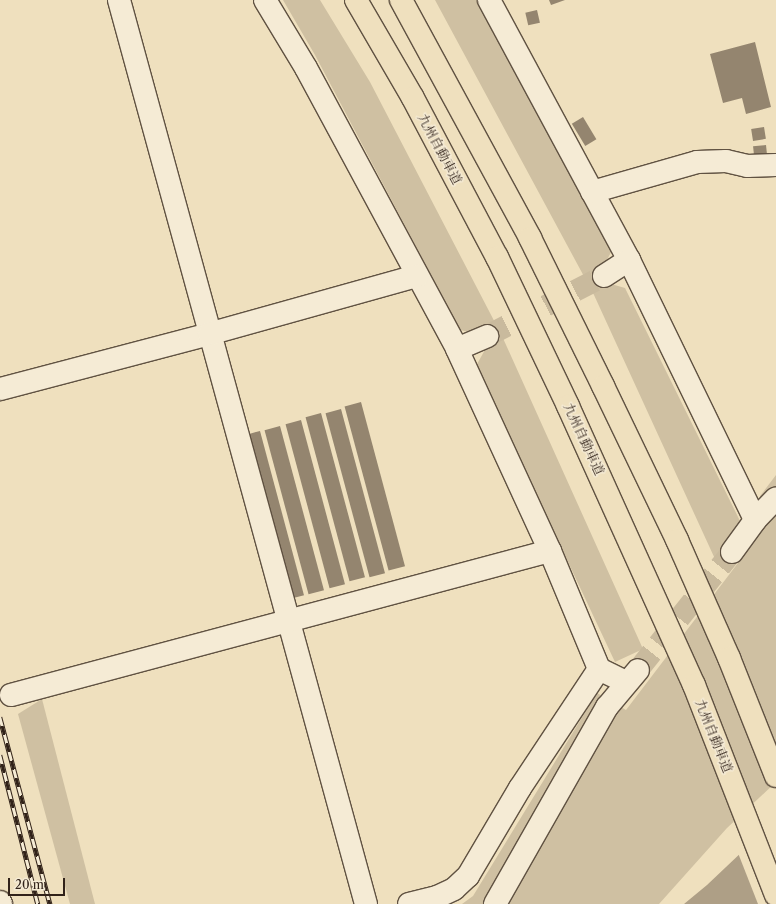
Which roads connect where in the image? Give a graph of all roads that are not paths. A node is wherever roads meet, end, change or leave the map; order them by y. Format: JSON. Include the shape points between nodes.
{"nodes":[{"id":1,"x":119,"y":0,"type":"edge"},
{"id":2,"x":265,"y":0,"type":"edge"},
{"id":3,"x":356,"y":0,"type":"edge"},
{"id":4,"x":401,"y":0,"type":"edge"},
{"id":5,"x":489,"y":0,"type":"edge"},
{"id":6,"x":776,"y":166,"type":"edge"},
{"id":7,"x":592,"y":192,"type":"junction"},
{"id":8,"x":629,"y":260,"type":"junction"},
{"id":9,"x":417,"y":276,"type":"junction"},
{"id":10,"x":604,"y":276,"type":"tunnel mouth"},
{"id":11,"x":209,"y":334,"type":"junction"},
{"id":12,"x":487,"y":336,"type":"tunnel mouth"},
{"id":13,"x":457,"y":349,"type":"junction"},
{"id":14,"x":0,"y":389,"type":"edge"},
{"id":15,"x":776,"y":498,"type":"edge"},
{"id":16,"x":755,"y":520,"type":"junction"},
{"id":17,"x":550,"y":551,"type":"junction"},
{"id":18,"x":732,"y":552,"type":"tunnel mouth"},
{"id":19,"x":290,"y":620,"type":"junction"},
{"id":20,"x":599,"y":669,"type":"junction"},
{"id":21,"x":11,"y":695,"type":"dead end"},
{"id":22,"x":776,"y":776,"type":"edge"},
{"id":23,"x":776,"y":896,"type":"edge"},
{"id":24,"x":366,"y":904,"type":"edge"},
{"id":25,"x":409,"y":904,"type":"edge"},
{"id":26,"x":495,"y":904,"type":"edge"}],
"edges":[{"from":1,"to":11,"type":"street"},
{"from":2,"to":9,"type":"street","via":[[306,68]]},
{"from":3,"to":23,"type":"highway","name":"九州自動車道","via":[[497,257],[636,553],[694,685]]},
{"from":4,"to":22,"type":"highway","via":[[530,238],[673,533],[729,658]]},
{"from":5,"to":7,"type":"street"},
{"from":6,"to":7,"type":"street","via":[[747,166],[726,161],[697,162]]},
{"from":7,"to":8,"type":"street"},
{"from":8,"to":10,"type":"street"},
{"from":8,"to":16,"type":"street"},
{"from":9,"to":11,"type":"street"},
{"from":9,"to":13,"type":"street"},
{"from":11,"to":14,"type":"street"},
{"from":11,"to":19,"type":"street"},
{"from":12,"to":13,"type":"street"},
{"from":13,"to":17,"type":"street"},
{"from":15,"to":16,"type":"street"},
{"from":16,"to":18,"type":"street"},
{"from":17,"to":19,"type":"street"},
{"from":17,"to":20,"type":"street"},
{"from":19,"to":21,"type":"street"},
{"from":19,"to":24,"type":"street"},
{"from":20,"to":25,"type":"street","via":[[520,788],[468,876],[448,892]]},
{"from":20,"to":26,"type":"street","via":[[632,676],[607,707]]}]}
